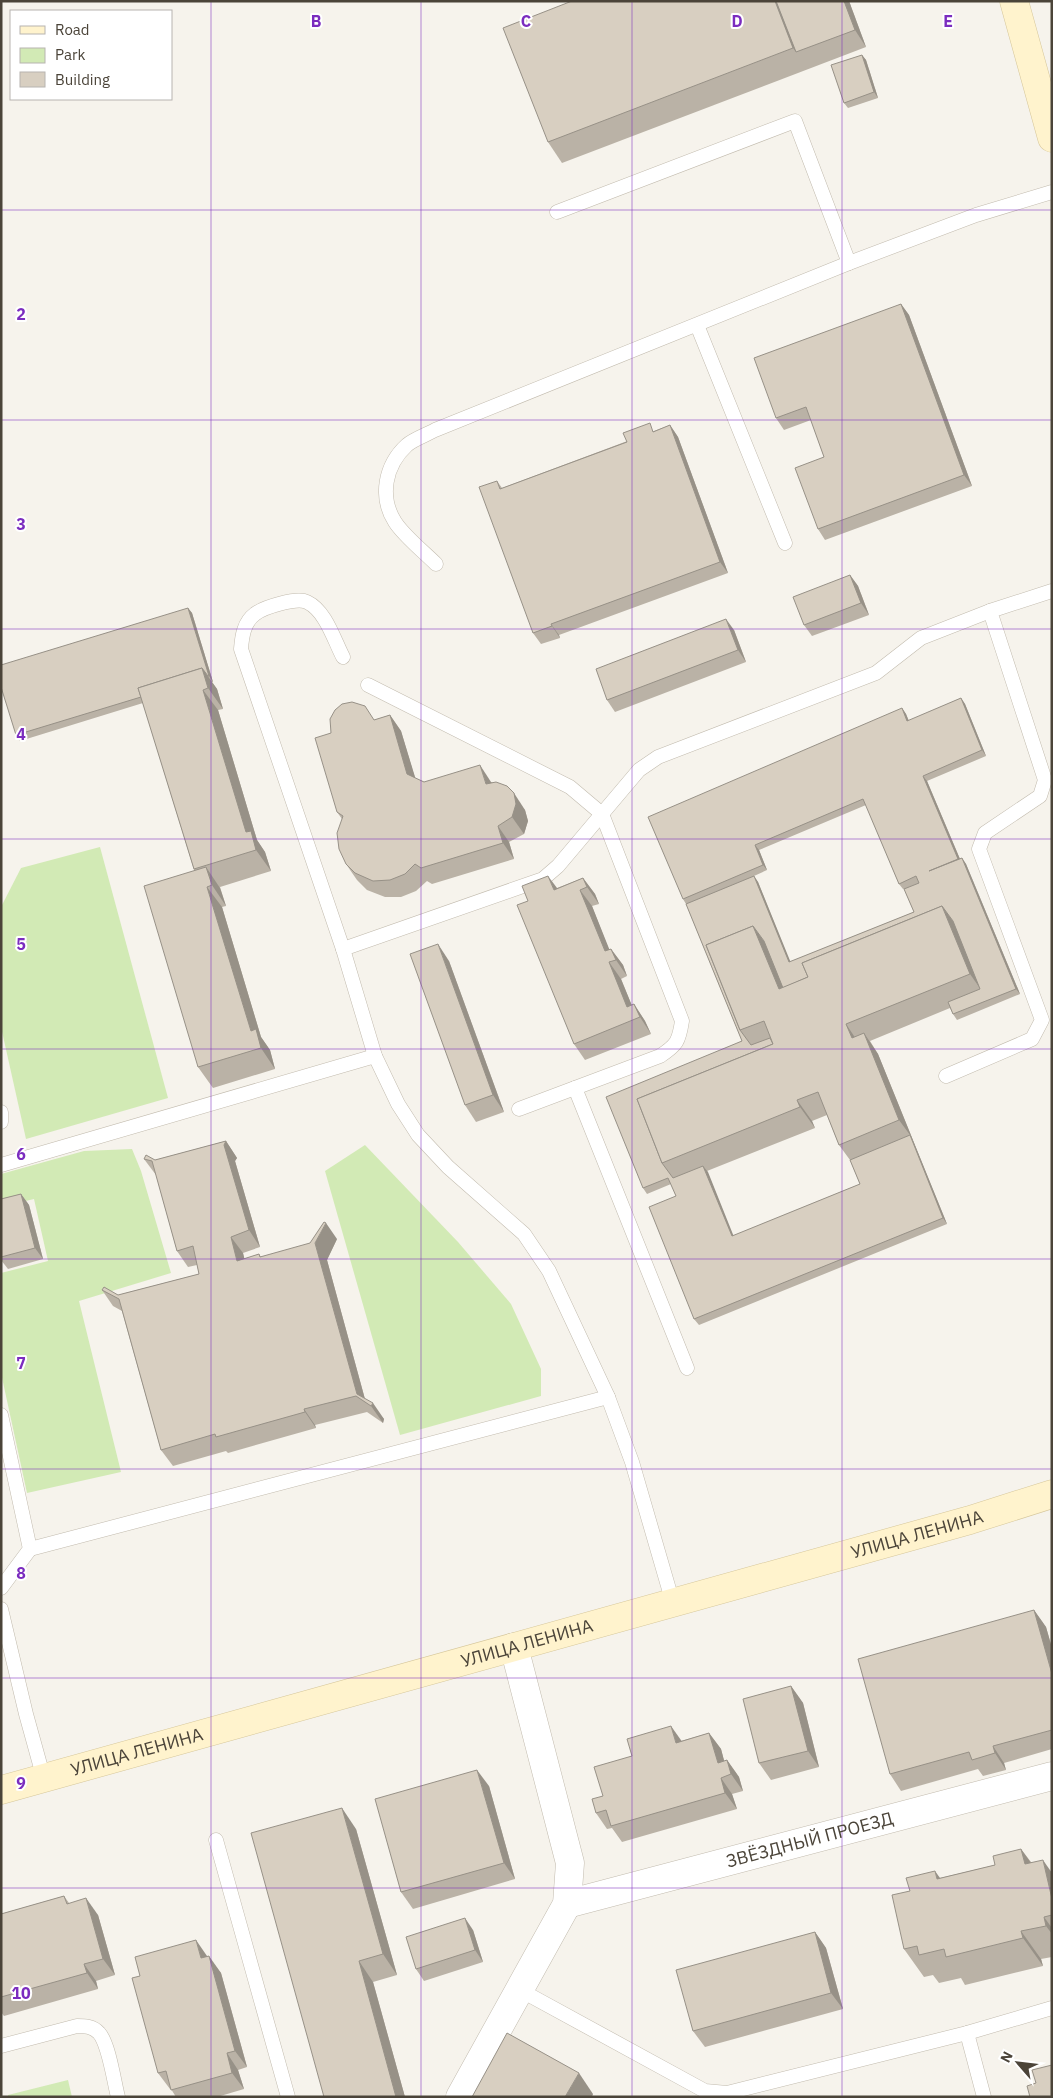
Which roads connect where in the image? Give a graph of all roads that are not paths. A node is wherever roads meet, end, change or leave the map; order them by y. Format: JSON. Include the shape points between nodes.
{"nodes":[{"id":1,"x":1014,"y":1,"type":"edge"},
{"id":2,"x":1052,"y":138,"type":"edge"},
{"id":3,"x":1052,"y":192,"type":"edge"},
{"id":4,"x":557,"y":212,"type":"dead end"},
{"id":5,"x":849,"y":263,"type":"junction"},
{"id":6,"x":697,"y":325,"type":"junction"},
{"id":7,"x":785,"y":544,"type":"dead end"},
{"id":8,"x":436,"y":564,"type":"dead end"},
{"id":9,"x":1052,"y":591,"type":"edge"},
{"id":10,"x":990,"y":611,"type":"junction"},
{"id":11,"x":343,"y":657,"type":"dead end"},
{"id":12,"x":368,"y":685,"type":"dead end"},
{"id":13,"x":602,"y":814,"type":"junction"},
{"id":14,"x":343,"y":949,"type":"junction"},
{"id":15,"x":375,"y":1056,"type":"junction"},
{"id":16,"x":946,"y":1076,"type":"dead end"},
{"id":17,"x":575,"y":1088,"type":"junction"},
{"id":18,"x":519,"y":1109,"type":"dead end"},
{"id":19,"x":1,"y":1112,"type":"edge"},
{"id":20,"x":1,"y":1122,"type":"edge"},
{"id":21,"x":1,"y":1165,"type":"edge"},
{"id":22,"x":687,"y":1368,"type":"dead end"},
{"id":23,"x":608,"y":1397,"type":"junction"},
{"id":24,"x":1,"y":1415,"type":"edge"},
{"id":25,"x":1052,"y":1494,"type":"edge"},
{"id":26,"x":30,"y":1549,"type":"junction"},
{"id":27,"x":1,"y":1588,"type":"edge"},
{"id":28,"x":673,"y":1603,"type":"junction"},
{"id":29,"x":1,"y":1609,"type":"edge"},
{"id":30,"x":514,"y":1647,"type":"junction"},
{"id":31,"x":1052,"y":1776,"type":"edge"},
{"id":32,"x":44,"y":1779,"type":"junction"},
{"id":33,"x":1,"y":1790,"type":"edge"},
{"id":34,"x":216,"y":1840,"type":"dead end"},
{"id":35,"x":567,"y":1904,"type":"junction"},
{"id":36,"x":520,"y":1990,"type":"junction"},
{"id":37,"x":1052,"y":2008,"type":"edge"},
{"id":38,"x":967,"y":2032,"type":"junction"},
{"id":39,"x":1,"y":2046,"type":"edge"},
{"id":40,"x":118,"y":2097,"type":"edge"},
{"id":41,"x":288,"y":2097,"type":"edge"},
{"id":42,"x":460,"y":2097,"type":"edge"},
{"id":43,"x":984,"y":2097,"type":"edge"}],
"edges":[{"from":1,"to":2,"type":"street"},
{"from":3,"to":5,"type":"lane","via":[[976,215]]},
{"from":4,"to":5,"type":"lane","via":[[795,121]]},
{"from":5,"to":6,"type":"lane"},
{"from":6,"to":7,"type":"lane"},
{"from":6,"to":8,"type":"lane","via":[[434,430],[408,444],[395,460],[386,481],[386,498],[395,523]]},
{"from":9,"to":10,"type":"lane"},
{"from":10,"to":13,"type":"lane","via":[[920,638],[876,673],[658,758],[639,770]]},
{"from":10,"to":16,"type":"lane","via":[[1045,780],[1040,796],[985,832],[979,849],[1042,1020],[1032,1039]]},
{"from":11,"to":14,"type":"lane","via":[[322,614],[307,602],[288,601],[255,614],[243,630],[241,649]]},
{"from":12,"to":13,"type":"lane","via":[[570,788]]},
{"from":13,"to":14,"type":"lane","via":[[543,879]]},
{"from":13,"to":17,"type":"lane","via":[[682,1021],[680,1039],[660,1056]]},
{"from":14,"to":15,"type":"lane"},
{"from":15,"to":21,"type":"lane"},
{"from":15,"to":23,"type":"lane","via":[[398,1104],[418,1135],[448,1167],[524,1234],[549,1271]]},
{"from":17,"to":18,"type":"lane"},
{"from":17,"to":22,"type":"lane"},
{"from":19,"to":20,"type":"lane"},
{"from":23,"to":26,"type":"lane"},
{"from":23,"to":28,"type":"lane","via":[[632,1462]]},
{"from":24,"to":26,"type":"lane"},
{"from":25,"to":28,"type":"street","name":"УЛИЦА ЛЕНИНА"},
{"from":26,"to":27,"type":"lane"},
{"from":28,"to":30,"type":"street","name":"УЛИЦА ЛЕНИНА"},
{"from":29,"to":32,"type":"lane"},
{"from":30,"to":32,"type":"street","name":"УЛИЦА ЛЕНИНА"},
{"from":30,"to":35,"type":"street","via":[[570,1863]]},
{"from":31,"to":35,"type":"street","name":"ЗВЁЗДНЫЙ ПРОЕЗД"},
{"from":32,"to":33,"type":"street","name":"УЛИЦА ЛЕНИНА"},
{"from":34,"to":41,"type":"lane"},
{"from":35,"to":36,"type":"street"},
{"from":36,"to":38,"type":"lane","via":[[705,2091],[713,2092],[727,2093]]},
{"from":36,"to":42,"type":"street"},
{"from":37,"to":38,"type":"lane"},
{"from":38,"to":43,"type":"lane"},
{"from":39,"to":40,"type":"lane","via":[[77,2026],[88,2027],[99,2033],[104,2044]]}]}
